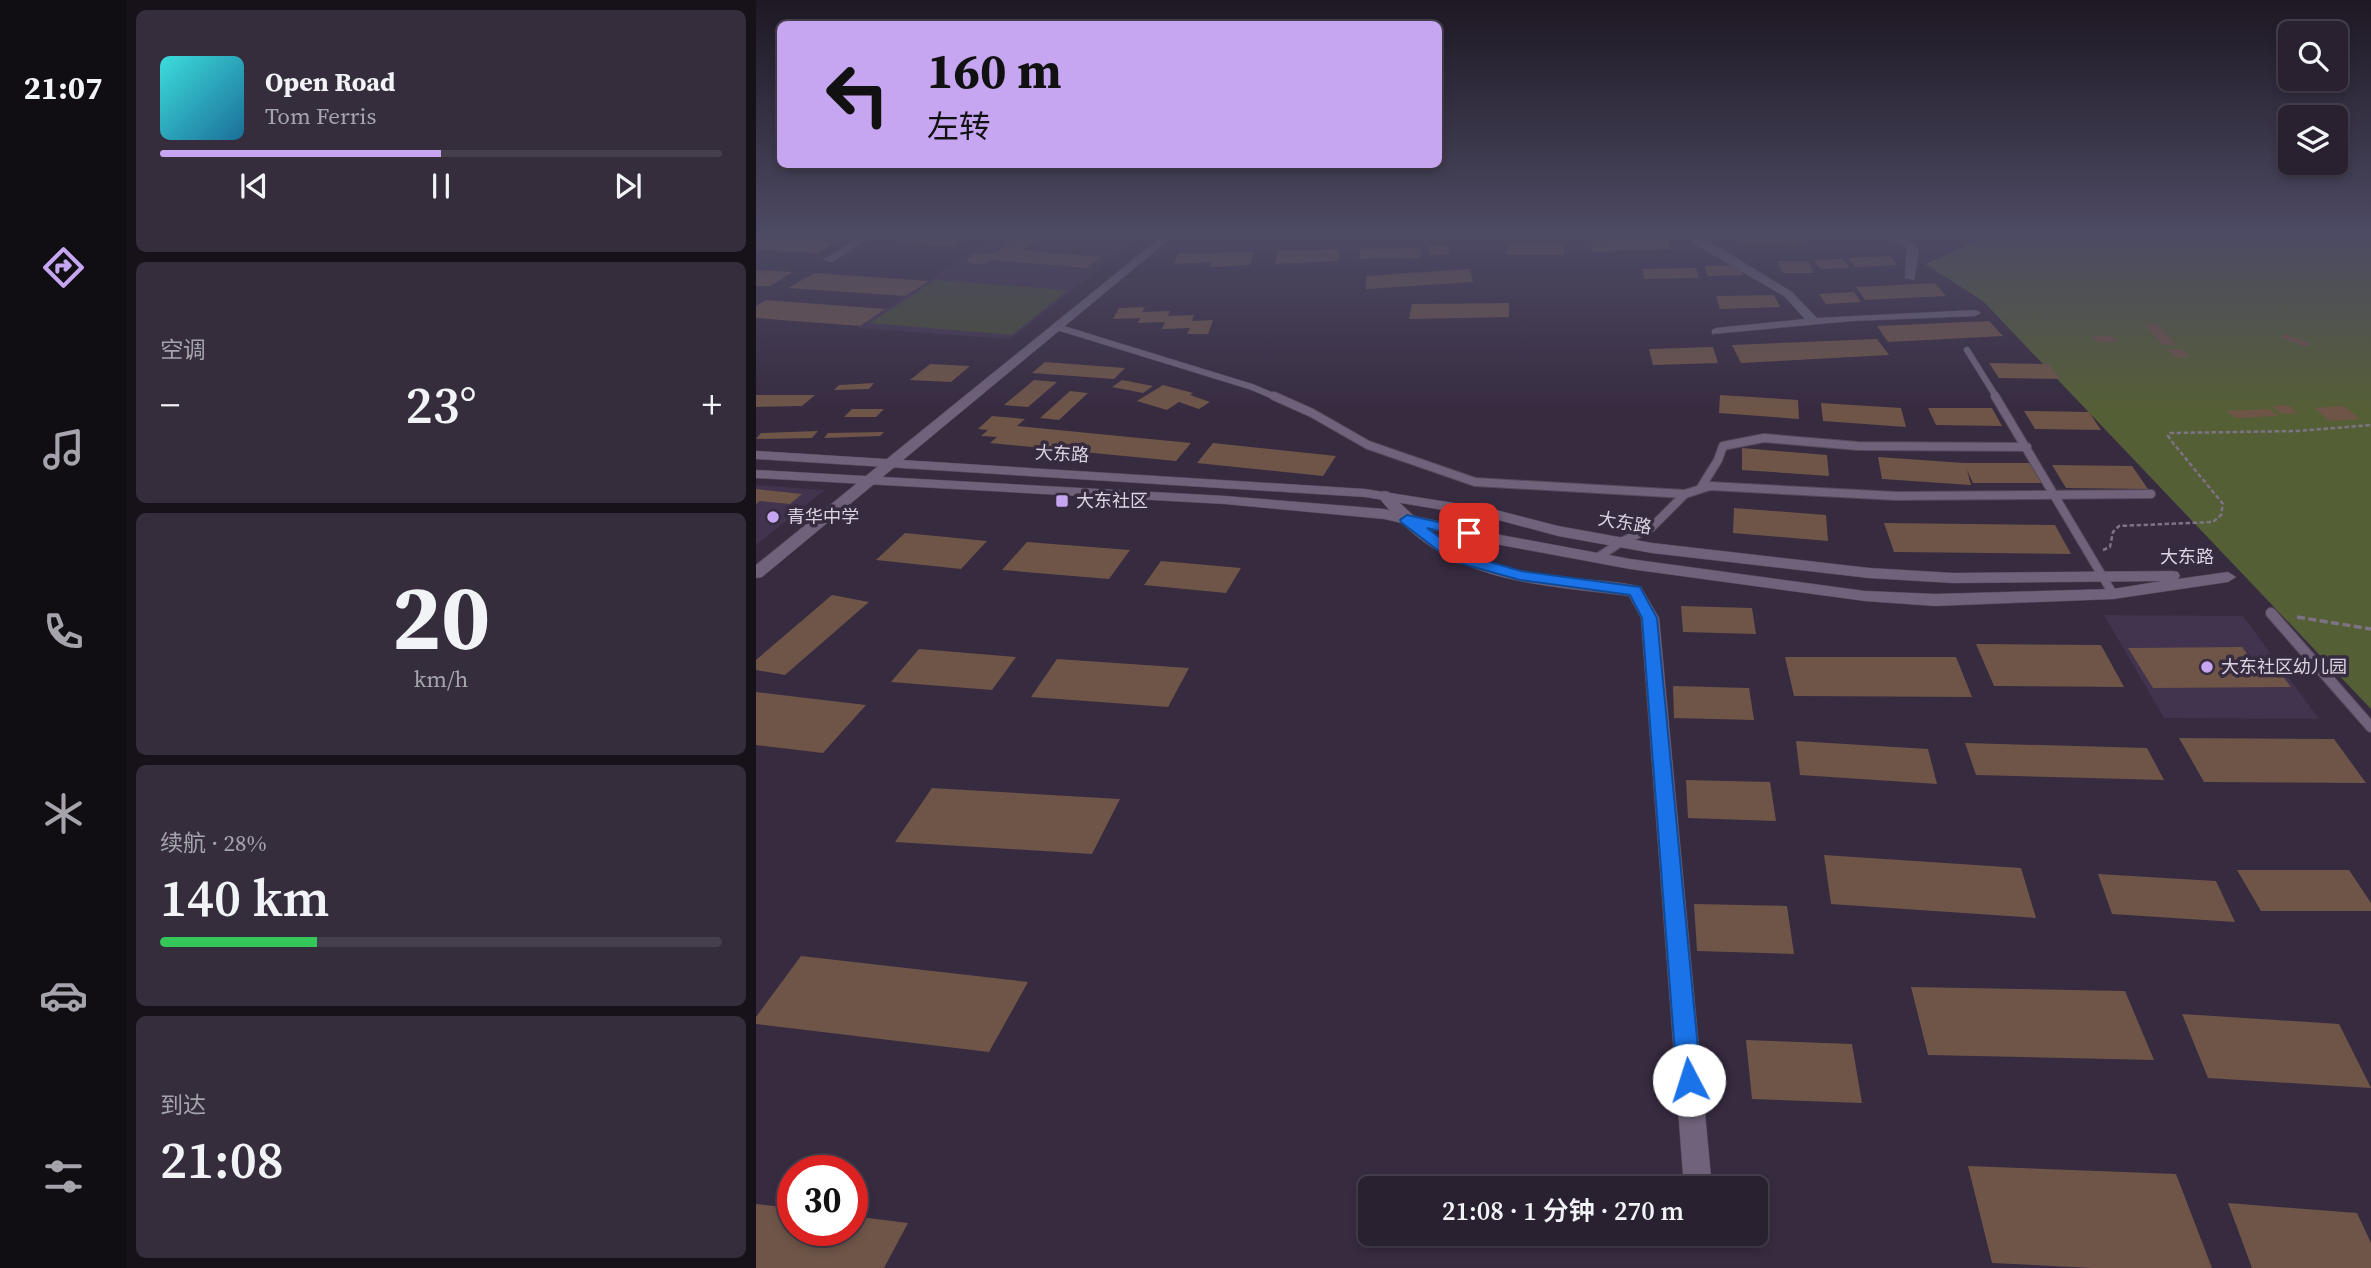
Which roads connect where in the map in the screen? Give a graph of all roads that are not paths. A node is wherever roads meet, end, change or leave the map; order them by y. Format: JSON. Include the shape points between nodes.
{"nodes":[{"id":1,"x":1100,"y":292,"type":"edge"},
{"id":2,"x":1785,"y":292,"type":"edge"},
{"id":3,"x":1975,"y":313,"type":"dead end"},
{"id":4,"x":1813,"y":321,"type":"junction"},
{"id":5,"x":1057,"y":327,"type":"junction"},
{"id":6,"x":1716,"y":332,"type":"dead end"},
{"id":7,"x":1967,"y":350,"type":"dead end"},
{"id":8,"x":2026,"y":447,"type":"junction"},
{"id":9,"x":756,"y":455,"type":"edge"},
{"id":10,"x":756,"y":474,"type":"edge"},
{"id":11,"x":869,"y":481,"type":"junction"},
{"id":12,"x":1700,"y":489,"type":"junction"},
{"id":13,"x":1685,"y":494,"type":"junction"},
{"id":14,"x":2151,"y":494,"type":"dead end"},
{"id":15,"x":1384,"y":495,"type":"junction"},
{"id":16,"x":2056,"y":495,"type":"junction"},
{"id":17,"x":1407,"y":520,"type":"junction"},
{"id":18,"x":1621,"y":542,"type":"junction"},
{"id":19,"x":1597,"y":558,"type":"junction"},
{"id":20,"x":756,"y":573,"type":"edge"},
{"id":21,"x":2102,"y":576,"type":"junction"},
{"id":22,"x":2113,"y":594,"type":"junction"},
{"id":23,"x":2271,"y":613,"type":"road end"},
{"id":24,"x":2371,"y":727,"type":"edge"},
{"id":25,"x":1697,"y":1176,"type":"edge"}],
"edges":[{"from":1,"to":5,"type":"street"},
{"from":2,"to":4,"type":"street"},
{"from":3,"to":4,"type":"street"},
{"from":4,"to":6,"type":"street"},
{"from":5,"to":11,"type":"street"},
{"from":5,"to":13,"type":"lane","via":[[1252,387],[1368,444],[1475,482]]},
{"from":7,"to":8,"type":"lane"},
{"from":8,"to":12,"type":"lane","via":[[1858,446],[1765,438],[1723,446]]},
{"from":8,"to":16,"type":"lane"},
{"from":9,"to":15,"type":"street","name":"大东路"},
{"from":10,"to":11,"type":"street","name":"大东路"},
{"from":11,"to":17,"type":"street","name":"大东路","via":[[1225,500]]},
{"from":11,"to":20,"type":"street"},
{"from":12,"to":13,"type":"lane"},
{"from":12,"to":16,"type":"lane","via":[[1896,496]]},
{"from":13,"to":18,"type":"lane","via":[[1651,528]]},
{"from":14,"to":16,"type":"lane"},
{"from":15,"to":17,"type":"street"},
{"from":15,"to":18,"type":"street","name":"大东路"},
{"from":16,"to":21,"type":"lane"},
{"from":17,"to":19,"type":"street","name":"大东路"},
{"from":17,"to":25,"type":"street","via":[[1457,558],[1520,575],[1635,591],[1650,618]]},
{"from":18,"to":19,"type":"lane"},
{"from":18,"to":21,"type":"street","name":"大东路","via":[[1869,573],[1953,578]]},
{"from":19,"to":22,"type":"street","name":"大东路","via":[[1864,596],[1935,600]]},
{"from":21,"to":22,"type":"lane"},
{"from":21,"to":22,"type":"street","name":"大东路","via":[[2228,577]]},
{"from":23,"to":24,"type":"lane"}]}
